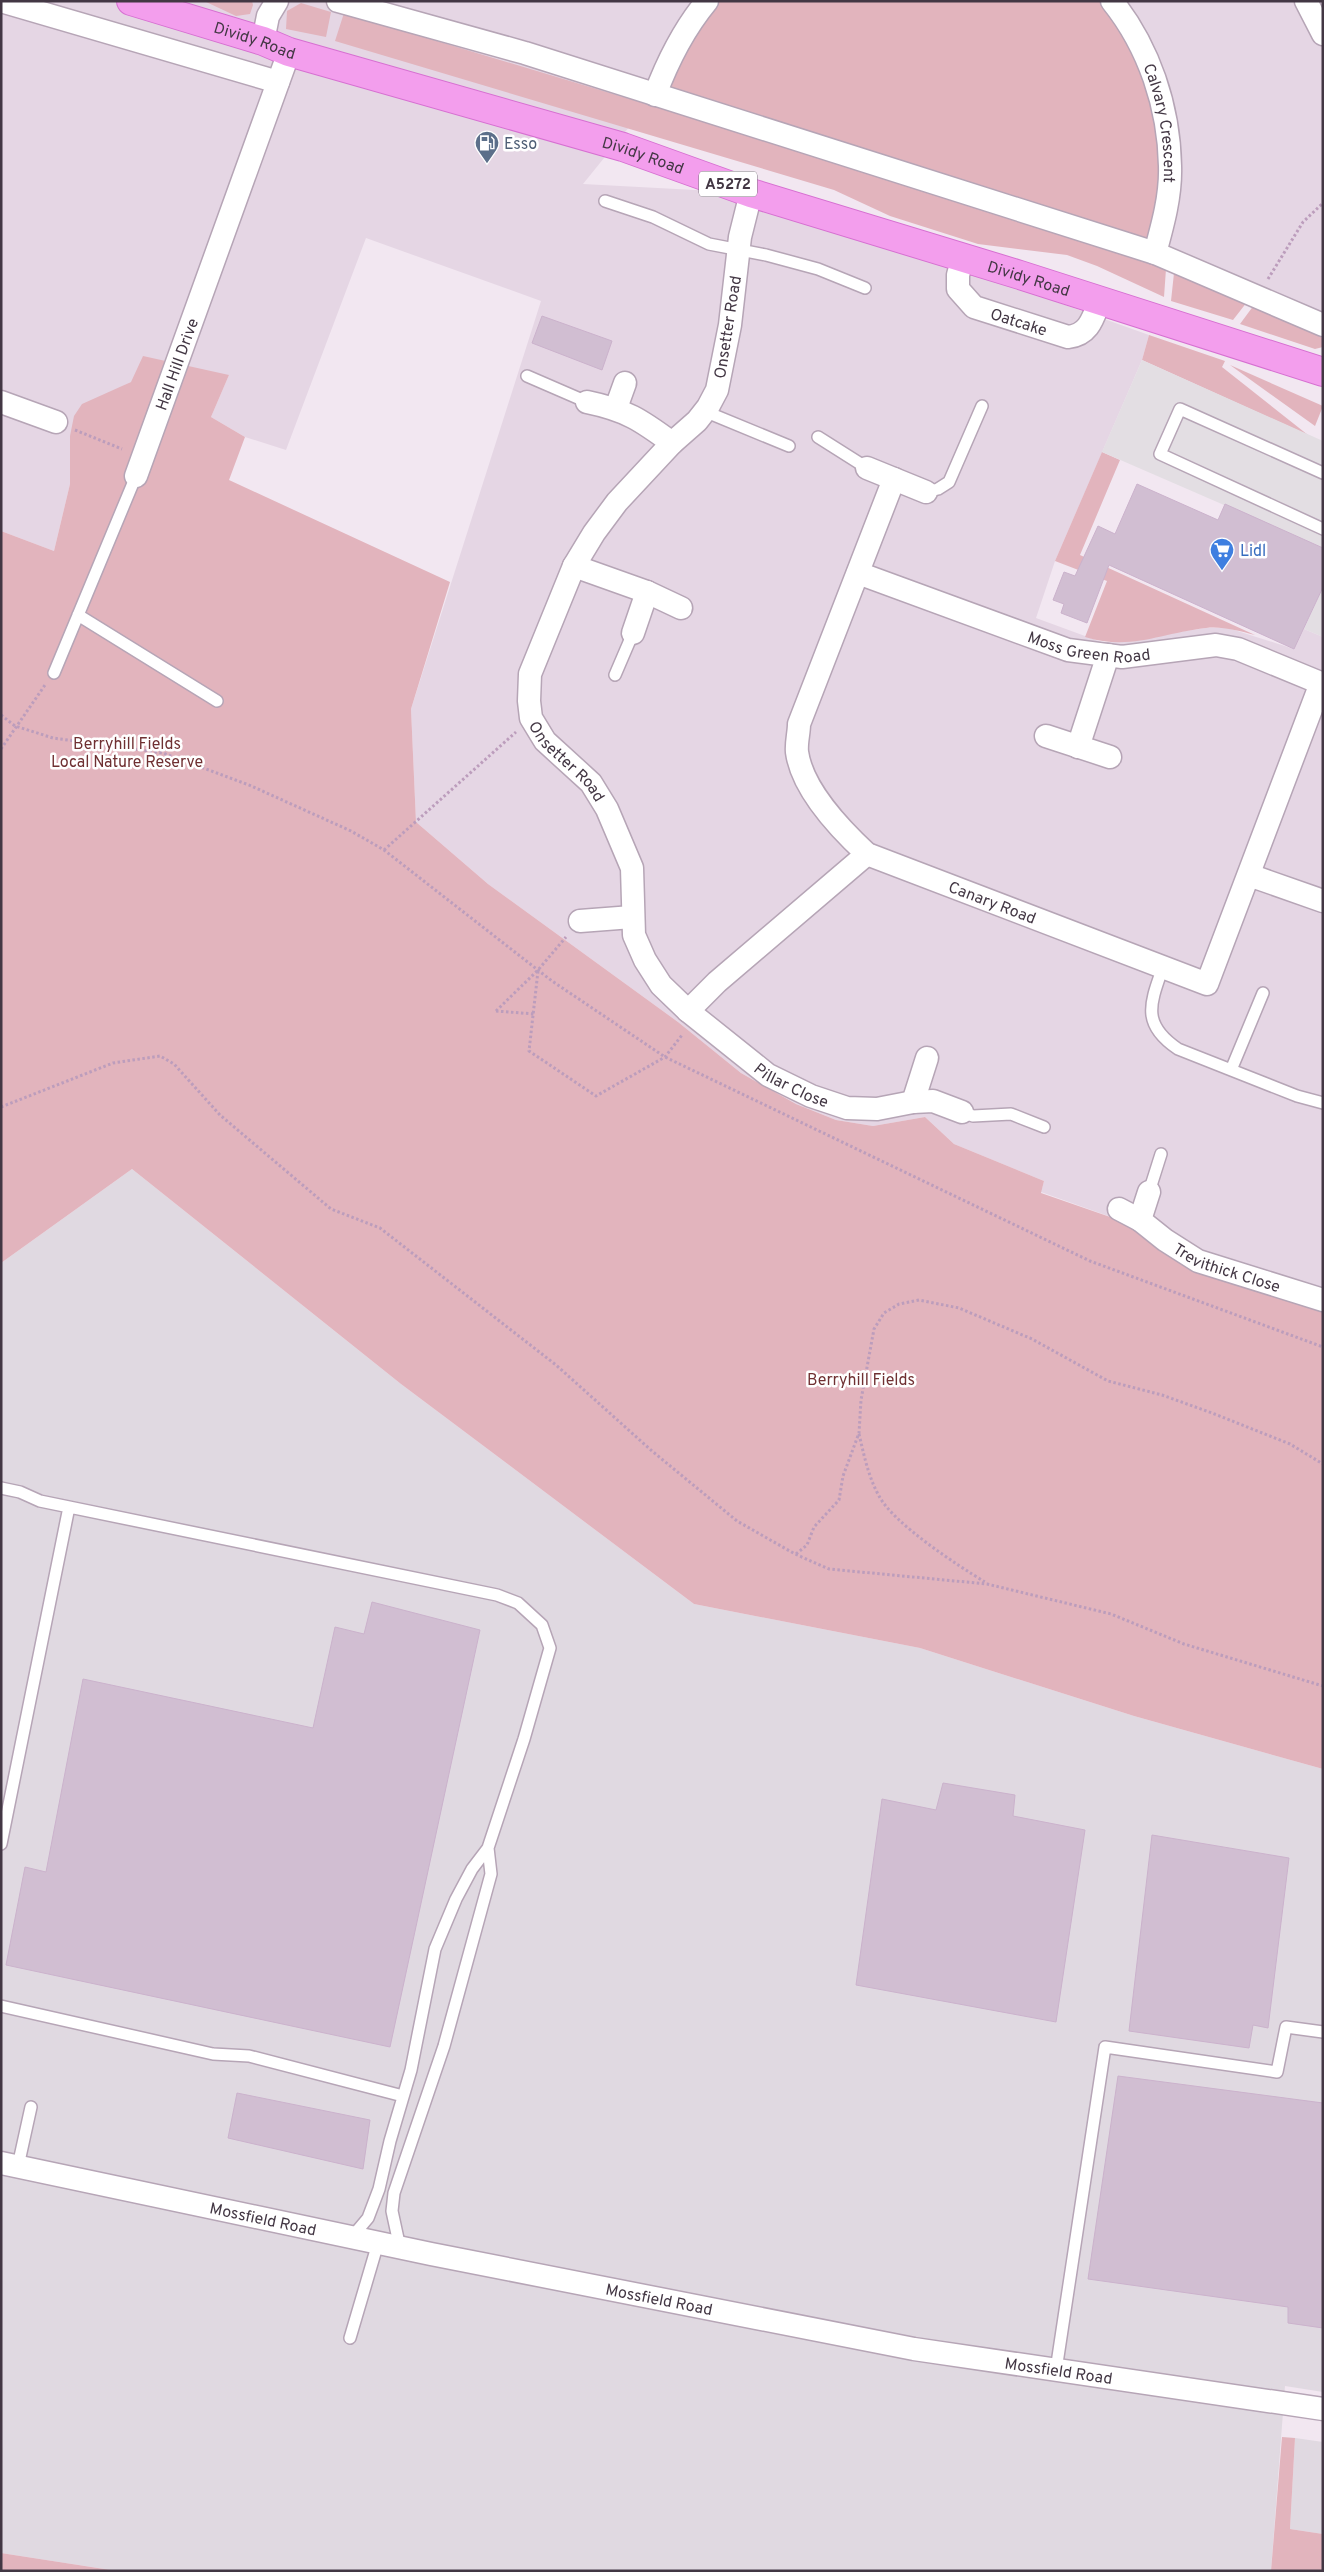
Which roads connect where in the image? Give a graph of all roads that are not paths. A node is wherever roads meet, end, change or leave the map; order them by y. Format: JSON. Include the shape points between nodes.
{"nodes":[{"id":1,"x":1,"y":1,"type":"edge"},
{"id":2,"x":131,"y":1,"type":"edge"},
{"id":3,"x":277,"y":1,"type":"edge"},
{"id":4,"x":338,"y":1,"type":"edge"},
{"id":5,"x":707,"y":1,"type":"edge"},
{"id":6,"x":1112,"y":1,"type":"edge"},
{"id":7,"x":1306,"y":1,"type":"edge"},
{"id":8,"x":1323,"y":34,"type":"edge"},
{"id":9,"x":263,"y":41,"type":"junction"},
{"id":10,"x":289,"y":52,"type":"junction"},
{"id":11,"x":278,"y":82,"type":"junction"},
{"id":12,"x":655,"y":95,"type":"junction"},
{"id":13,"x":751,"y":193,"type":"junction"},
{"id":14,"x":605,"y":201,"type":"dead end"},
{"id":15,"x":738,"y":250,"type":"junction"},
{"id":16,"x":1155,"y":252,"type":"junction"},
{"id":17,"x":963,"y":257,"type":"junction"},
{"id":18,"x":865,"y":288,"type":"dead end"},
{"id":19,"x":1100,"y":300,"type":"junction"},
{"id":20,"x":1323,"y":325,"type":"edge"},
{"id":21,"x":1323,"y":372,"type":"edge"},
{"id":22,"x":527,"y":376,"type":"dead end"},
{"id":23,"x":625,"y":383,"type":"dead end"},
{"id":24,"x":1,"y":402,"type":"edge"},
{"id":25,"x":587,"y":402,"type":"joint"},
{"id":26,"x":982,"y":406,"type":"dead end"},
{"id":27,"x":616,"y":408,"type":"junction"},
{"id":28,"x":704,"y":411,"type":"junction"},
{"id":29,"x":56,"y":422,"type":"road end"},
{"id":30,"x":818,"y":437,"type":"dead end"},
{"id":31,"x":672,"y":444,"type":"junction"},
{"id":32,"x":790,"y":446,"type":"dead end"},
{"id":33,"x":140,"y":467,"type":"joint"},
{"id":34,"x":867,"y":468,"type":"joint"},
{"id":35,"x":1323,"y":473,"type":"edge"},
{"id":36,"x":894,"y":479,"type":"junction"},
{"id":37,"x":926,"y":492,"type":"joint"},
{"id":38,"x":1323,"y":529,"type":"edge"},
{"id":39,"x":574,"y":566,"type":"junction"},
{"id":40,"x":858,"y":572,"type":"junction"},
{"id":41,"x":647,"y":592,"type":"junction"},
{"id":42,"x":681,"y":608,"type":"dead end"},
{"id":43,"x":78,"y":614,"type":"junction"},
{"id":44,"x":633,"y":632,"type":"joint"},
{"id":45,"x":1108,"y":655,"type":"junction"},
{"id":46,"x":54,"y":673,"type":"road end"},
{"id":47,"x":615,"y":674,"type":"dead end"},
{"id":48,"x":1322,"y":682,"type":"edge"},
{"id":49,"x":216,"y":701,"type":"dead end"},
{"id":50,"x":1046,"y":736,"type":"dead end"},
{"id":51,"x":1078,"y":747,"type":"junction"},
{"id":52,"x":1110,"y":757,"type":"dead end"},
{"id":53,"x":867,"y":854,"type":"junction"},
{"id":54,"x":1249,"y":875,"type":"junction"},
{"id":55,"x":1323,"y":901,"type":"edge"},
{"id":56,"x":632,"y":917,"type":"junction"},
{"id":57,"x":580,"y":921,"type":"road end"},
{"id":58,"x":1163,"y":967,"type":"junction"},
{"id":59,"x":1263,"y":993,"type":"dead end"},
{"id":60,"x":692,"y":1014,"type":"junction"},
{"id":61,"x":927,"y":1058,"type":"dead end"},
{"id":62,"x":1231,"y":1070,"type":"junction"},
{"id":63,"x":913,"y":1102,"type":"junction"},
{"id":64,"x":1323,"y":1103,"type":"edge"},
{"id":65,"x":962,"y":1112,"type":"joint"},
{"id":66,"x":1044,"y":1127,"type":"dead end"},
{"id":67,"x":1162,"y":1154,"type":"dead end"},
{"id":68,"x":1149,"y":1192,"type":"joint"},
{"id":69,"x":1119,"y":1209,"type":"dead end"},
{"id":70,"x":1140,"y":1220,"type":"junction"},
{"id":71,"x":1323,"y":1300,"type":"edge"},
{"id":72,"x":1,"y":1488,"type":"edge"},
{"id":73,"x":69,"y":1507,"type":"junction"},
{"id":74,"x":1,"y":1844,"type":"edge"},
{"id":75,"x":488,"y":1848,"type":"junction"},
{"id":76,"x":1,"y":2006,"type":"edge"},
{"id":77,"x":1323,"y":2032,"type":"edge"},
{"id":78,"x":403,"y":2096,"type":"junction"},
{"id":79,"x":31,"y":2107,"type":"dead end"},
{"id":80,"x":10,"y":2164,"type":"edge"},
{"id":81,"x":352,"y":2237,"type":"junction"},
{"id":82,"x":378,"y":2243,"type":"junction"},
{"id":83,"x":400,"y":2248,"type":"junction"},
{"id":84,"x":350,"y":2338,"type":"dead end"},
{"id":85,"x":1056,"y":2370,"type":"junction"},
{"id":86,"x":1323,"y":2409,"type":"edge"}],
"edges":[{"from":1,"to":11,"type":"street","name":"Dividy Road"},
{"from":2,"to":9,"type":"main road","name":"Dividy Road","number":"A5272"},
{"from":3,"to":9,"type":"street","via":[[268,16]]},
{"from":4,"to":12,"type":"street","via":[[525,52]]},
{"from":5,"to":12,"type":"street","via":[[680,38]]},
{"from":6,"to":16,"type":"street","name":"Calvary Crescent","via":[[1145,51],[1167,132],[1168,193]]},
{"from":7,"to":8,"type":"street"},
{"from":9,"to":10,"type":"main road","name":"Dividy Road","number":"A5272"},
{"from":10,"to":11,"type":"street","name":"Hall Hill Drive"},
{"from":10,"to":13,"type":"main road","name":"Dividy Road","number":"A5272","via":[[623,147]]},
{"from":11,"to":33,"type":"street","name":"Hall Hill Drive"},
{"from":12,"to":16,"type":"street"},
{"from":13,"to":15,"type":"street","name":"Onsetter Road"},
{"from":13,"to":17,"type":"main road","name":"Dividy Road","number":"A5272"},
{"from":14,"to":15,"type":"lane","via":[[654,217],[709,244]]},
{"from":15,"to":18,"type":"lane","via":[[818,269]]},
{"from":15,"to":28,"type":"street","name":"Onsetter Road","via":[[724,365],[717,390]]},
{"from":16,"to":20,"type":"street"},
{"from":17,"to":19,"type":"main road","name":"Dividy Road","number":"A5272"},
{"from":17,"to":19,"type":"street","name":"Oatcake","via":[[958,289],[974,307],[1068,337],[1078,336],[1086,330]]},
{"from":19,"to":21,"type":"main road","name":"Dividy Road","number":"A5272"},
{"from":22,"to":25,"type":"lane"},
{"from":23,"to":27,"type":"street"},
{"from":24,"to":29,"type":"street"},
{"from":25,"to":27,"type":"street"},
{"from":26,"to":37,"type":"lane","via":[[948,482]]},
{"from":27,"to":31,"type":"street","via":[[641,420]]},
{"from":28,"to":31,"type":"street","name":"Onsetter Road"},
{"from":28,"to":32,"type":"lane"},
{"from":30,"to":34,"type":"lane"},
{"from":31,"to":39,"type":"street","name":"Onsetter Road","via":[[617,502]]},
{"from":33,"to":43,"type":"lane","name":"Hall Hill Drive"},
{"from":34,"to":36,"type":"street"},
{"from":35,"to":38,"type":"lane","via":[[1180,410],[1160,454]]},
{"from":36,"to":37,"type":"street"},
{"from":36,"to":40,"type":"street","name":"Canary Road"},
{"from":39,"to":41,"type":"street"},
{"from":39,"to":56,"type":"street","name":"Onsetter Road","via":[[530,674],[531,718],[544,741],[591,783],[607,809],[632,868]]},
{"from":40,"to":45,"type":"street","name":"Moss Green Road","via":[[1068,650]]},
{"from":40,"to":53,"type":"street","name":"Canary Road","via":[[799,724],[797,752],[807,779],[832,820]]},
{"from":41,"to":42,"type":"street"},
{"from":41,"to":44,"type":"street"},
{"from":43,"to":46,"type":"lane","name":"Hall Hill Drive"},
{"from":43,"to":49,"type":"lane"},
{"from":44,"to":47,"type":"lane"},
{"from":45,"to":48,"type":"street","name":"Moss Green Road","via":[[1216,645],[1238,649]]},
{"from":45,"to":51,"type":"street"},
{"from":48,"to":54,"type":"street","name":"Canary Road"},
{"from":50,"to":51,"type":"street"},
{"from":51,"to":52,"type":"street"},
{"from":53,"to":58,"type":"street","name":"Canary Road"},
{"from":53,"to":60,"type":"street","via":[[717,982]]},
{"from":54,"to":55,"type":"street"},
{"from":54,"to":58,"type":"street","name":"Canary Road","via":[[1207,984]]},
{"from":56,"to":57,"type":"street"},
{"from":56,"to":60,"type":"street","name":"Onsetter Road","via":[[634,935],[644,960],[661,985]]},
{"from":58,"to":62,"type":"lane","via":[[1150,1012],[1154,1027],[1164,1040],[1178,1049]]},
{"from":59,"to":62,"type":"lane"},
{"from":60,"to":63,"type":"street","name":"Pillar Close","via":[[768,1075],[811,1096],[848,1108],[877,1109]]},
{"from":61,"to":63,"type":"street"},
{"from":62,"to":64,"type":"lane"},
{"from":63,"to":65,"type":"street","name":"Pillar Close","via":[[933,1101]]},
{"from":65,"to":66,"type":"lane","via":[[973,1116],[1011,1114]]},
{"from":67,"to":68,"type":"lane"},
{"from":68,"to":70,"type":"street"},
{"from":69,"to":70,"type":"street","name":"Trevithick Close"},
{"from":70,"to":71,"type":"street","name":"Trevithick Close","via":[[1198,1261]]},
{"from":72,"to":73,"type":"lane"},
{"from":73,"to":74,"type":"lane"},
{"from":73,"to":75,"type":"lane","via":[[497,1595],[518,1603],[542,1625],[550,1648]]},
{"from":75,"to":78,"type":"lane","via":[[472,1870],[440,1934]]},
{"from":75,"to":83,"type":"lane","via":[[490,1874],[444,2046],[394,2193],[392,2211]]},
{"from":76,"to":78,"type":"lane","via":[[213,2054],[249,2056]]},
{"from":77,"to":85,"type":"lane","via":[[1286,2026],[1277,2072],[1105,2047]]},
{"from":78,"to":81,"type":"lane","via":[[379,2189],[368,2218]]},
{"from":79,"to":80,"type":"lane"},
{"from":80,"to":81,"type":"street","name":"Mossfield Road"},
{"from":81,"to":82,"type":"street","name":"Mossfield Road"},
{"from":82,"to":83,"type":"street","name":"Mossfield Road"},
{"from":82,"to":84,"type":"lane"},
{"from":83,"to":85,"type":"street","name":"Mossfield Road","via":[[914,2348]]},
{"from":85,"to":86,"type":"street","name":"Mossfield Road"}]}
